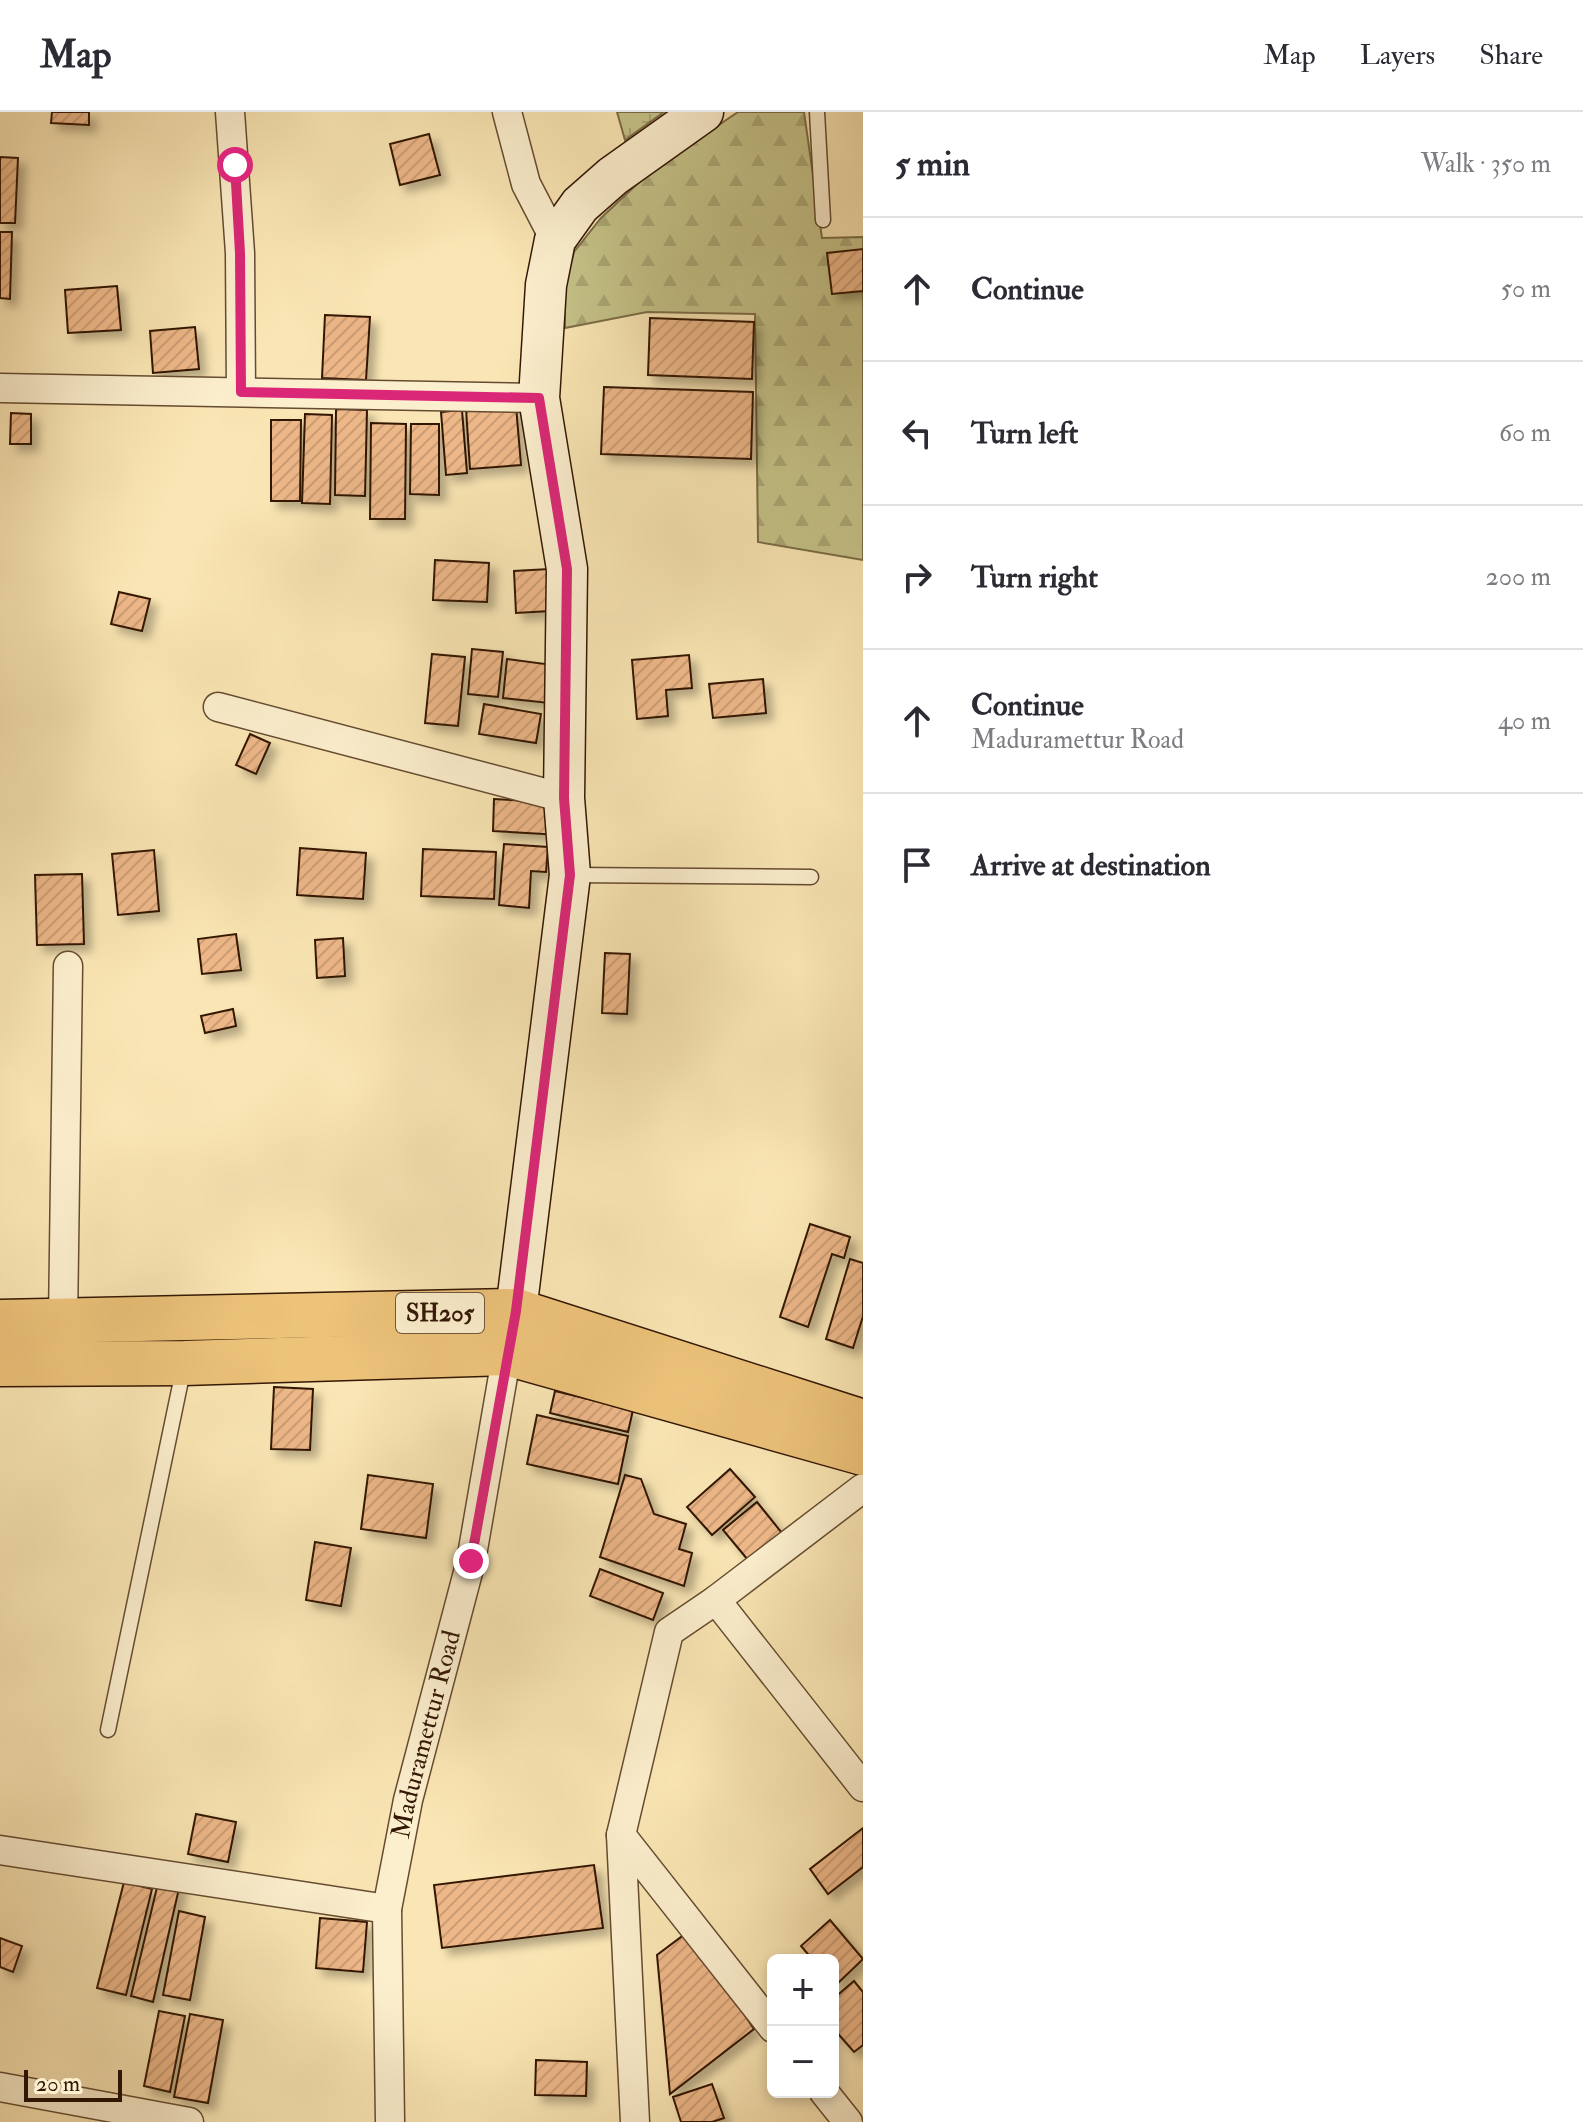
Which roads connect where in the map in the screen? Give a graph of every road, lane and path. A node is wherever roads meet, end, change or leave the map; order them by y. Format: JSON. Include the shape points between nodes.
{"nodes":[{"id":1,"x":230,"y":112,"type":"edge"},
{"id":2,"x":507,"y":112,"type":"edge"},
{"id":3,"x":703,"y":112,"type":"edge"},
{"id":4,"x":817,"y":112,"type":"edge"},
{"id":5,"x":823,"y":220,"type":"dead end"},
{"id":6,"x":555,"y":240,"type":"junction"},
{"id":7,"x":0,"y":388,"type":"edge"},
{"id":8,"x":241,"y":392,"type":"junction"},
{"id":9,"x":539,"y":398,"type":"junction"},
{"id":10,"x":218,"y":707,"type":"dead end"},
{"id":11,"x":564,"y":798,"type":"junction"},
{"id":12,"x":570,"y":875,"type":"junction"},
{"id":13,"x":811,"y":877,"type":"dead end"},
{"id":14,"x":68,"y":966,"type":"dead end"},
{"id":15,"x":63,"y":1321,"type":"junction"},
{"id":16,"x":0,"y":1322,"type":"edge"},
{"id":17,"x":511,"y":1332,"type":"junction"},
{"id":18,"x":184,"y":1363,"type":"junction"},
{"id":19,"x":0,"y":1364,"type":"edge"},
{"id":20,"x":863,"y":1422,"type":"edge"},
{"id":21,"x":863,"y":1453,"type":"edge"},
{"id":22,"x":863,"y":1488,"type":"edge"},
{"id":23,"x":716,"y":1600,"type":"junction"},
{"id":24,"x":108,"y":1730,"type":"dead end"},
{"id":25,"x":863,"y":1787,"type":"edge"},
{"id":26,"x":621,"y":1835,"type":"junction"},
{"id":27,"x":0,"y":1850,"type":"edge"},
{"id":28,"x":387,"y":1909,"type":"junction"},
{"id":29,"x":771,"y":2026,"type":"edge"},
{"id":30,"x":0,"y":2087,"type":"edge"},
{"id":31,"x":829,"y":2098,"type":"edge"},
{"id":32,"x":189,"y":2122,"type":"edge"},
{"id":33,"x":390,"y":2122,"type":"edge"},
{"id":34,"x":635,"y":2122,"type":"edge"},
{"id":35,"x":848,"y":2122,"type":"edge"}],
"edges":[{"from":1,"to":8,"type":"street","via":[[240,253]]},
{"from":2,"to":6,"type":"street","via":[[526,184]]},
{"from":3,"to":6,"type":"main road","via":[[613,176],[580,205]]},
{"from":4,"to":5,"type":"lane"},
{"from":6,"to":9,"type":"main road","via":[[546,285]]},
{"from":7,"to":8,"type":"street"},
{"from":8,"to":9,"type":"street"},
{"from":9,"to":11,"type":"main road","via":[[567,569]]},
{"from":10,"to":11,"type":"street"},
{"from":11,"to":12,"type":"main road"},
{"from":12,"to":13,"type":"lane"},
{"from":12,"to":17,"type":"main road"},
{"from":14,"to":15,"type":"street"},
{"from":15,"to":16,"type":"main road","number":"SH205"},
{"from":15,"to":17,"type":"main road","number":"SH205"},
{"from":17,"to":18,"type":"main road"},
{"from":17,"to":20,"type":"main road","number":"SH205"},
{"from":17,"to":21,"type":"main road"},
{"from":17,"to":28,"type":"street","name":"Maduramettur Road","via":[[471,1561],[408,1800]]},
{"from":18,"to":19,"type":"main road"},
{"from":18,"to":24,"type":"lane"},
{"from":22,"to":23,"type":"street"},
{"from":23,"to":25,"type":"street"},
{"from":23,"to":26,"type":"street","via":[[669,1632]]},
{"from":26,"to":29,"type":"street"},
{"from":26,"to":34,"type":"street"},
{"from":27,"to":28,"type":"street"},
{"from":28,"to":33,"type":"street","name":"Maduramettur Road"},
{"from":30,"to":32,"type":"street"},
{"from":31,"to":35,"type":"street"}]}
